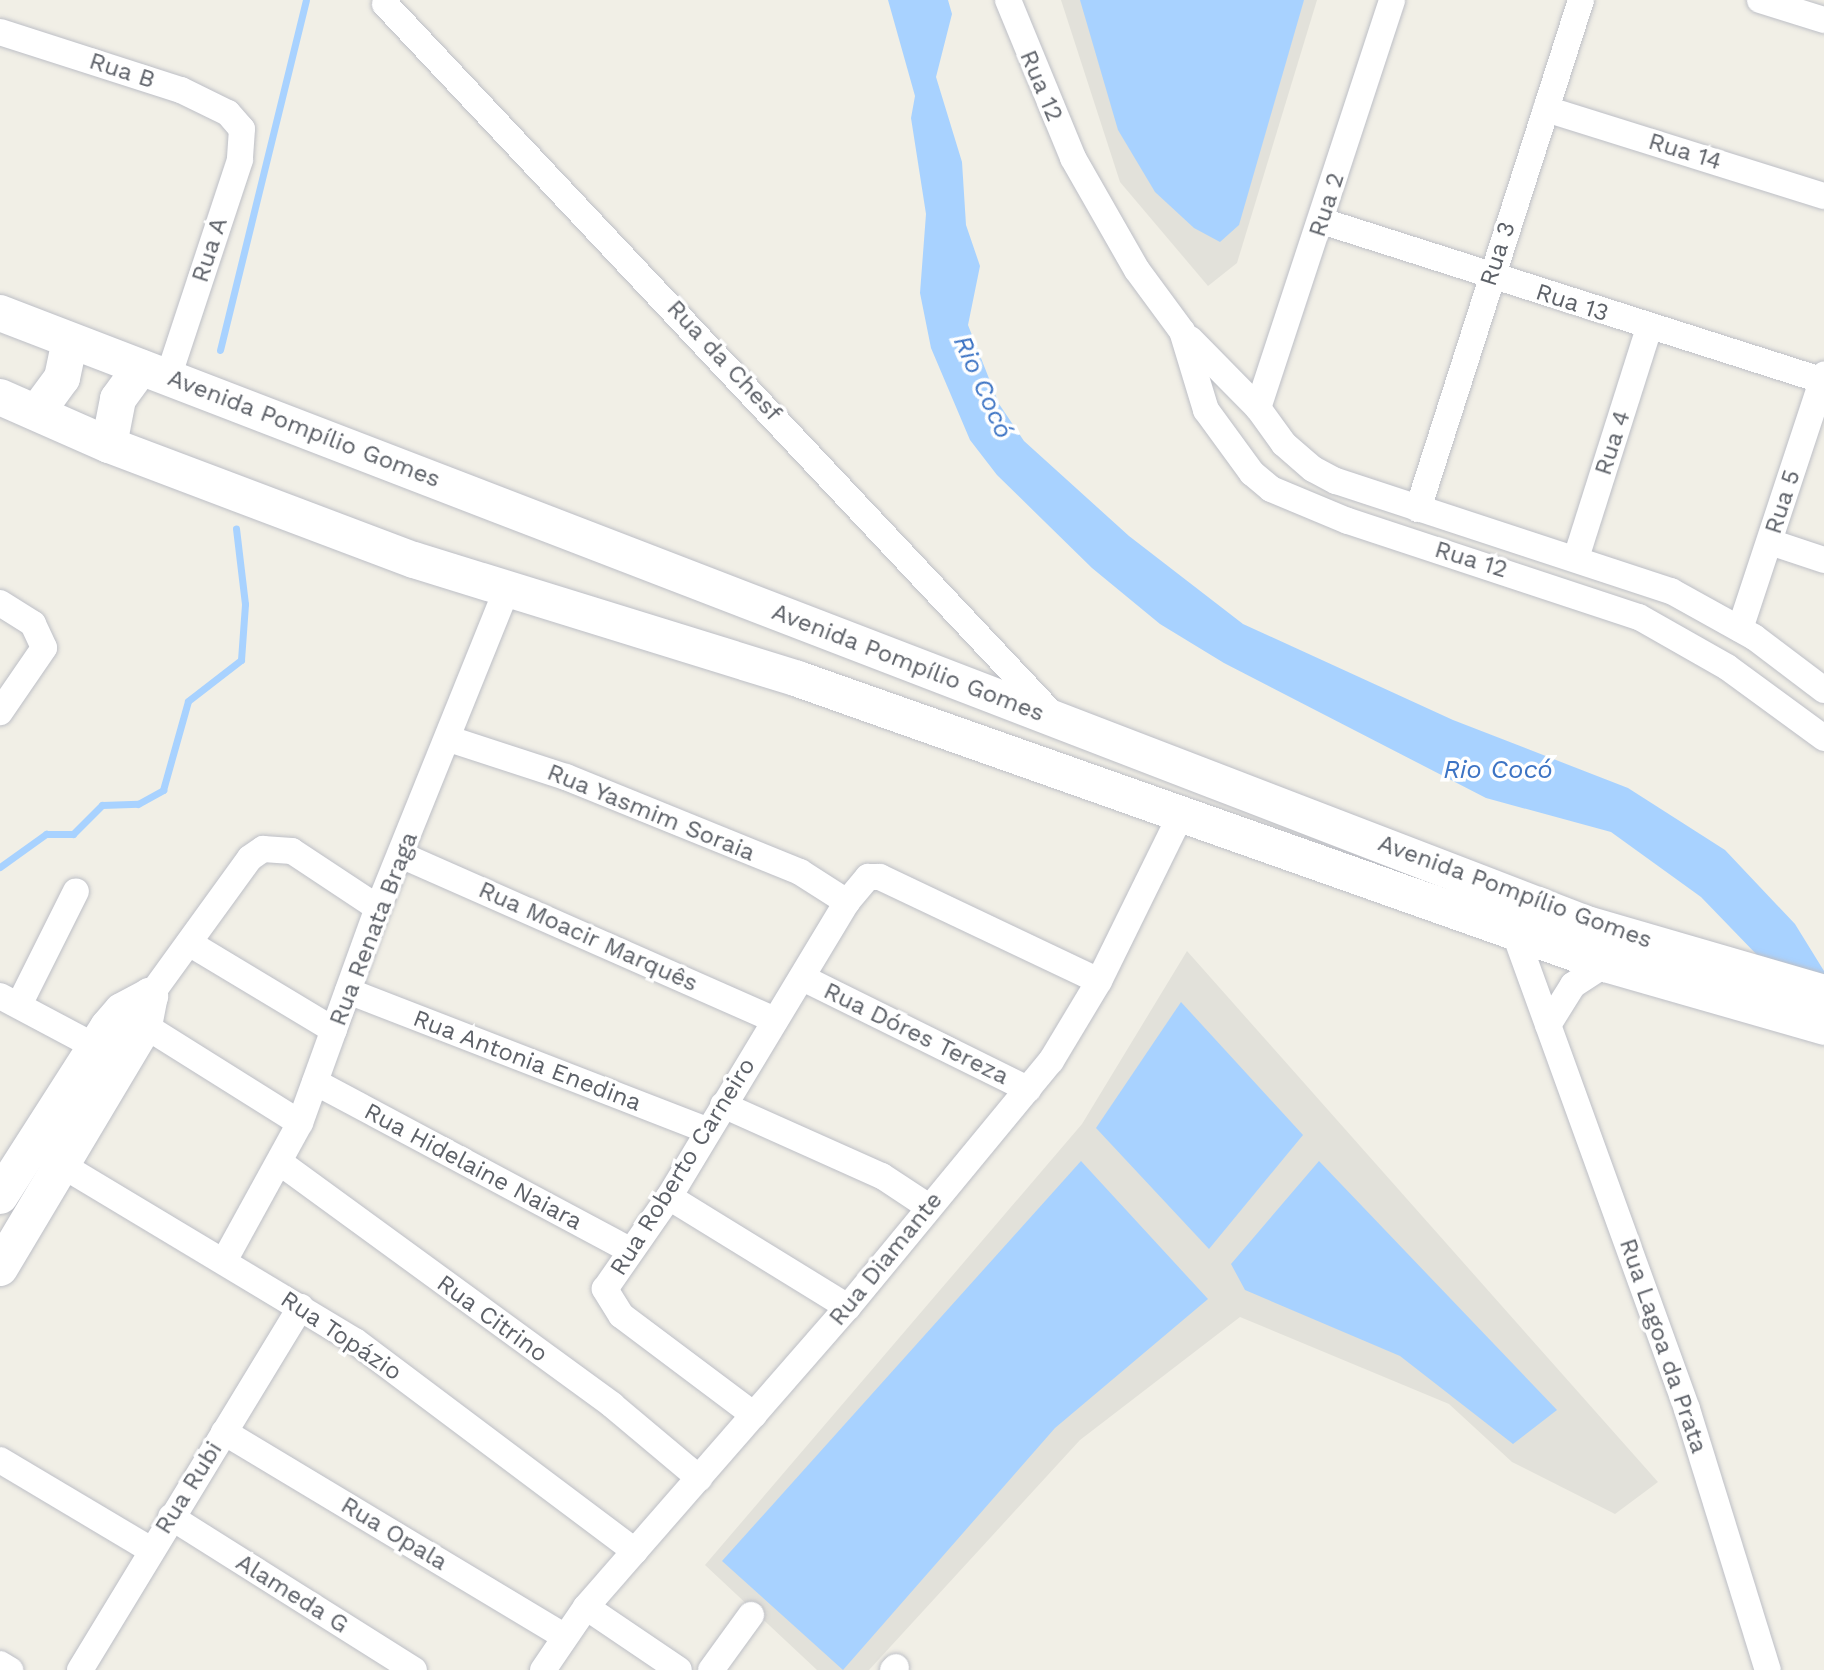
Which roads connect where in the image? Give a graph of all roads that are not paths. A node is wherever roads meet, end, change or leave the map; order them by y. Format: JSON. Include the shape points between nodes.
{"nodes":[{"id":1,"x":1008,"y":0,"type":"edge"},
{"id":2,"x":1392,"y":0,"type":"edge"},
{"id":3,"x":1581,"y":0,"type":"edge"},
{"id":4,"x":1760,"y":0,"type":"edge"},
{"id":5,"x":385,"y":4,"type":"dead end"},
{"id":6,"x":1824,"y":20,"type":"edge"},
{"id":7,"x":0,"y":32,"type":"edge"},
{"id":8,"x":1546,"y":109,"type":"junction"},
{"id":9,"x":237,"y":122,"type":"joint"},
{"id":10,"x":1824,"y":196,"type":"edge"},
{"id":11,"x":1322,"y":221,"type":"junction"},
{"id":12,"x":1491,"y":276,"type":"junction"},
{"id":13,"x":0,"y":313,"type":"edge"},
{"id":14,"x":1649,"y":328,"type":"junction"},
{"id":15,"x":1182,"y":331,"type":"junction"},
{"id":16,"x":70,"y":341,"type":"junction"},
{"id":17,"x":154,"y":372,"type":"junction"},
{"id":18,"x":1823,"y":379,"type":"edge"},
{"id":19,"x":0,"y":397,"type":"edge"},
{"id":20,"x":1258,"y":408,"type":"junction"},
{"id":21,"x":37,"y":412,"type":"junction"},
{"id":22,"x":109,"y":445,"type":"junction"},
{"id":23,"x":1418,"y":509,"type":"junction"},
{"id":24,"x":1770,"y":542,"type":"junction"},
{"id":25,"x":1576,"y":558,"type":"junction"},
{"id":26,"x":1824,"y":560,"type":"edge"},
{"id":27,"x":507,"y":588,"type":"junction"},
{"id":28,"x":0,"y":603,"type":"edge"},
{"id":29,"x":1740,"y":629,"type":"junction"},
{"id":30,"x":1824,"y":690,"type":"edge"},
{"id":31,"x":0,"y":712,"type":"edge"},
{"id":32,"x":1060,"y":723,"type":"junction"},
{"id":33,"x":1824,"y":738,"type":"edge"},
{"id":34,"x":449,"y":739,"type":"junction"},
{"id":35,"x":1181,"y":814,"type":"junction"},
{"id":36,"x":401,"y":855,"type":"junction"},
{"id":37,"x":76,"y":891,"type":"dead end"},
{"id":38,"x":847,"y":902,"type":"junction"},
{"id":39,"x":378,"y":908,"type":"junction"},
{"id":40,"x":1514,"y":931,"type":"junction"},
{"id":41,"x":189,"y":943,"type":"junction"},
{"id":42,"x":1605,"y":964,"type":"junction"},
{"id":43,"x":805,"y":979,"type":"junction"},
{"id":44,"x":1099,"y":981,"type":"junction"},
{"id":45,"x":348,"y":991,"type":"junction"},
{"id":46,"x":1824,"y":993,"type":"edge"},
{"id":47,"x":1760,"y":994,"type":"junction"},
{"id":48,"x":10,"y":1000,"type":"edge"},
{"id":49,"x":139,"y":1011,"type":"junction"},
{"id":50,"x":775,"y":1020,"type":"junction"},
{"id":51,"x":1548,"y":1025,"type":"junction"},
{"id":52,"x":1824,"y":1027,"type":"edge"},
{"id":53,"x":334,"y":1030,"type":"junction"},
{"id":54,"x":94,"y":1046,"type":"junction"},
{"id":55,"x":315,"y":1082,"type":"junction"},
{"id":56,"x":1028,"y":1089,"type":"junction"},
{"id":57,"x":723,"y":1105,"type":"junction"},
{"id":58,"x":300,"y":1123,"type":"junction"},
{"id":59,"x":706,"y":1130,"type":"junction"},
{"id":60,"x":45,"y":1154,"type":"junction"},
{"id":61,"x":282,"y":1164,"type":"junction"},
{"id":62,"x":0,"y":1196,"type":"edge"},
{"id":63,"x":669,"y":1197,"type":"junction"},
{"id":64,"x":929,"y":1207,"type":"junction"},
{"id":65,"x":631,"y":1251,"type":"junction"},
{"id":66,"x":224,"y":1261,"type":"junction"},
{"id":67,"x":0,"y":1268,"type":"edge"},
{"id":68,"x":301,"y":1307,"type":"junction"},
{"id":69,"x":848,"y":1307,"type":"junction"},
{"id":70,"x":754,"y":1415,"type":"junction"},
{"id":71,"x":224,"y":1432,"type":"junction"},
{"id":72,"x":0,"y":1460,"type":"edge"},
{"id":73,"x":699,"y":1478,"type":"junction"},
{"id":74,"x":171,"y":1517,"type":"junction"},
{"id":75,"x":151,"y":1550,"type":"junction"},
{"id":76,"x":635,"y":1551,"type":"junction"},
{"id":77,"x":586,"y":1607,"type":"junction"},
{"id":78,"x":751,"y":1615,"type":"dead end"},
{"id":79,"x":563,"y":1636,"type":"junction"},
{"id":80,"x":0,"y":1664,"type":"edge"},
{"id":81,"x":10,"y":1670,"type":"edge"},
{"id":82,"x":80,"y":1670,"type":"edge"},
{"id":83,"x":414,"y":1670,"type":"edge"},
{"id":84,"x":543,"y":1670,"type":"edge"},
{"id":85,"x":679,"y":1670,"type":"edge"},
{"id":86,"x":711,"y":1670,"type":"edge"},
{"id":87,"x":1768,"y":1670,"type":"edge"}],
"edges":[{"from":1,"to":15,"type":"street","name":"Rua 12","via":[[1073,158],[1137,270]]},
{"from":2,"to":11,"type":"street","name":"Rua 2"},
{"from":3,"to":8,"type":"street","name":"Rua 3"},
{"from":4,"to":6,"type":"street"},
{"from":5,"to":32,"type":"street","name":"Rua da Chesf"},
{"from":7,"to":9,"type":"street","name":"Rua B","via":[[181,90]]},
{"from":8,"to":10,"type":"street","name":"Rua 14"},
{"from":8,"to":12,"type":"street","name":"Rua 3"},
{"from":9,"to":17,"type":"street","name":"Rua A","via":[[245,139],[240,160]]},
{"from":11,"to":12,"type":"street","name":"Rua 13"},
{"from":11,"to":20,"type":"street","name":"Rua 2"},
{"from":12,"to":14,"type":"street","name":"Rua 13"},
{"from":12,"to":23,"type":"street","name":"Rua 3"},
{"from":13,"to":16,"type":"main road","name":"Avenida Pompílio Gomes"},
{"from":14,"to":18,"type":"street","name":"Rua 13"},
{"from":14,"to":25,"type":"street","name":"Rua 4"},
{"from":15,"to":20,"type":"street","name":"Rua 12"},
{"from":15,"to":33,"type":"street","name":"Rua 12","via":[[1206,410],[1220,437],[1271,489],[1348,521],[1639,617],[1727,667]]},
{"from":16,"to":17,"type":"main road","name":"Avenida Pompílio Gomes"},
{"from":16,"to":21,"type":"main road","via":[[62,378]]},
{"from":17,"to":22,"type":"main road","via":[[118,399]]},
{"from":17,"to":32,"type":"main road","name":"Avenida Pompílio Gomes"},
{"from":18,"to":24,"type":"street","name":"Rua 5"},
{"from":19,"to":21,"type":"main road","name":"Avenida Pompílio Gomes"},
{"from":20,"to":23,"type":"street","name":"Rua 12","via":[[1284,444],[1313,469]]},
{"from":21,"to":22,"type":"main road","name":"Avenida Pompílio Gomes"},
{"from":22,"to":27,"type":"main road","name":"Avenida Pompílio Gomes","via":[[414,560]]},
{"from":23,"to":25,"type":"street","name":"Rua 12"},
{"from":24,"to":26,"type":"street"},
{"from":24,"to":29,"type":"street","name":"Rua 5"},
{"from":25,"to":29,"type":"street","name":"Rua 12","via":[[1671,591]]},
{"from":27,"to":34,"type":"street","name":"Rua Renata Braga"},
{"from":27,"to":35,"type":"main road","name":"Avenida Pompílio Gomes","via":[[798,679]]},
{"from":28,"to":31,"type":"street","via":[[33,624],[44,648]]},
{"from":29,"to":30,"type":"street","name":"Rua 12"},
{"from":32,"to":47,"type":"main road","name":"Avenida Pompílio Gomes"},
{"from":34,"to":36,"type":"street","name":"Rua Renata Braga"},
{"from":34,"to":38,"type":"street","name":"Rua Yasmim Soraia","via":[[566,777],[800,872]]},
{"from":35,"to":40,"type":"main road","name":"Avenida Pompílio Gomes"},
{"from":35,"to":44,"type":"street","name":"Rua Diamante"},
{"from":36,"to":39,"type":"street","name":"Rua Renata Braga"},
{"from":36,"to":50,"type":"street","name":"Rua Moacir Marquês"},
{"from":37,"to":48,"type":"street"},
{"from":38,"to":43,"type":"street","name":"Rua Roberto Carneiro"},
{"from":38,"to":44,"type":"street","name":"Rua Roberto Carneiro","via":[[868,877],[916,893]]},
{"from":39,"to":41,"type":"street","via":[[277,846],[250,858]]},
{"from":39,"to":45,"type":"street","name":"Rua Renata Braga"},
{"from":40,"to":42,"type":"main road","name":"Avenida Pompílio Gomes"},
{"from":40,"to":51,"type":"street","name":"Rua Lagoa da Prata"},
{"from":41,"to":49,"type":"street"},
{"from":41,"to":53,"type":"street"},
{"from":42,"to":47,"type":"main road","name":"Avenida Pompílio Gomes"},
{"from":42,"to":51,"type":"street","via":[[1573,985]]},
{"from":43,"to":50,"type":"street","name":"Rua Roberto Carneiro"},
{"from":43,"to":56,"type":"street","name":"Rua Dóres Tereza"},
{"from":44,"to":56,"type":"street","name":"Rua Diamante"},
{"from":45,"to":53,"type":"street","name":"Rua Renata Braga"},
{"from":45,"to":59,"type":"street","name":"Rua Antonia Enedina"},
{"from":46,"to":47,"type":"main road","name":"Avenida Pompílio Gomes"},
{"from":47,"to":52,"type":"main road","name":"Avenida Pompílio Gomes"},
{"from":48,"to":54,"type":"street"},
{"from":49,"to":54,"type":"main road"},
{"from":49,"to":58,"type":"street"},
{"from":49,"to":60,"type":"main road"},
{"from":50,"to":57,"type":"street","name":"Rua Roberto Carneiro"},
{"from":51,"to":87,"type":"street","name":"Rua Lagoa da Prata","via":[[1687,1409]]},
{"from":53,"to":55,"type":"street","name":"Rua Renata Braga"},
{"from":54,"to":60,"type":"main road"},
{"from":55,"to":58,"type":"street","name":"Rua Renata Braga"},
{"from":55,"to":65,"type":"street","name":"Rua Hidelaine Naiara"},
{"from":56,"to":64,"type":"street","name":"Rua Diamante"},
{"from":57,"to":59,"type":"street","name":"Rua Roberto Carneiro"},
{"from":57,"to":64,"type":"street","via":[[882,1176]]},
{"from":58,"to":61,"type":"street","name":"Rua Renata Braga"},
{"from":59,"to":63,"type":"street","name":"Rua Roberto Carneiro"},
{"from":60,"to":62,"type":"main road"},
{"from":60,"to":66,"type":"street","name":"Rua Topázio"},
{"from":60,"to":67,"type":"main road"},
{"from":61,"to":66,"type":"street","name":"Rua Renata Braga"},
{"from":61,"to":73,"type":"street","name":"Rua Citrino","via":[[612,1405]]},
{"from":63,"to":65,"type":"street","name":"Rua Roberto Carneiro"},
{"from":63,"to":69,"type":"street"},
{"from":64,"to":69,"type":"street","name":"Rua Diamante"},
{"from":65,"to":70,"type":"street","name":"Rua Roberto Carneiro","via":[[605,1289],[614,1308]]},
{"from":66,"to":68,"type":"street","name":"Rua Topázio"},
{"from":68,"to":71,"type":"street","name":"Rua Rubi"},
{"from":68,"to":76,"type":"street","name":"Rua Topázio","via":[[436,1400]]},
{"from":69,"to":70,"type":"street","name":"Rua Diamante"},
{"from":70,"to":73,"type":"street","name":"Rua Diamante"},
{"from":71,"to":74,"type":"street","name":"Rua Rubi"},
{"from":71,"to":79,"type":"street","name":"Rua Opala"},
{"from":72,"to":75,"type":"street"},
{"from":73,"to":76,"type":"street","name":"Rua Diamante"},
{"from":74,"to":75,"type":"street","name":"Rua Rubi"},
{"from":74,"to":83,"type":"street","name":"Alameda G"},
{"from":75,"to":82,"type":"street","name":"Rua Rubi"},
{"from":76,"to":77,"type":"street","name":"Rua Diamante"},
{"from":77,"to":79,"type":"street","name":"Rua Diamante"},
{"from":77,"to":85,"type":"street"},
{"from":78,"to":86,"type":"street"},
{"from":79,"to":84,"type":"street","name":"Rua Diamante"},
{"from":80,"to":81,"type":"street"}]}
